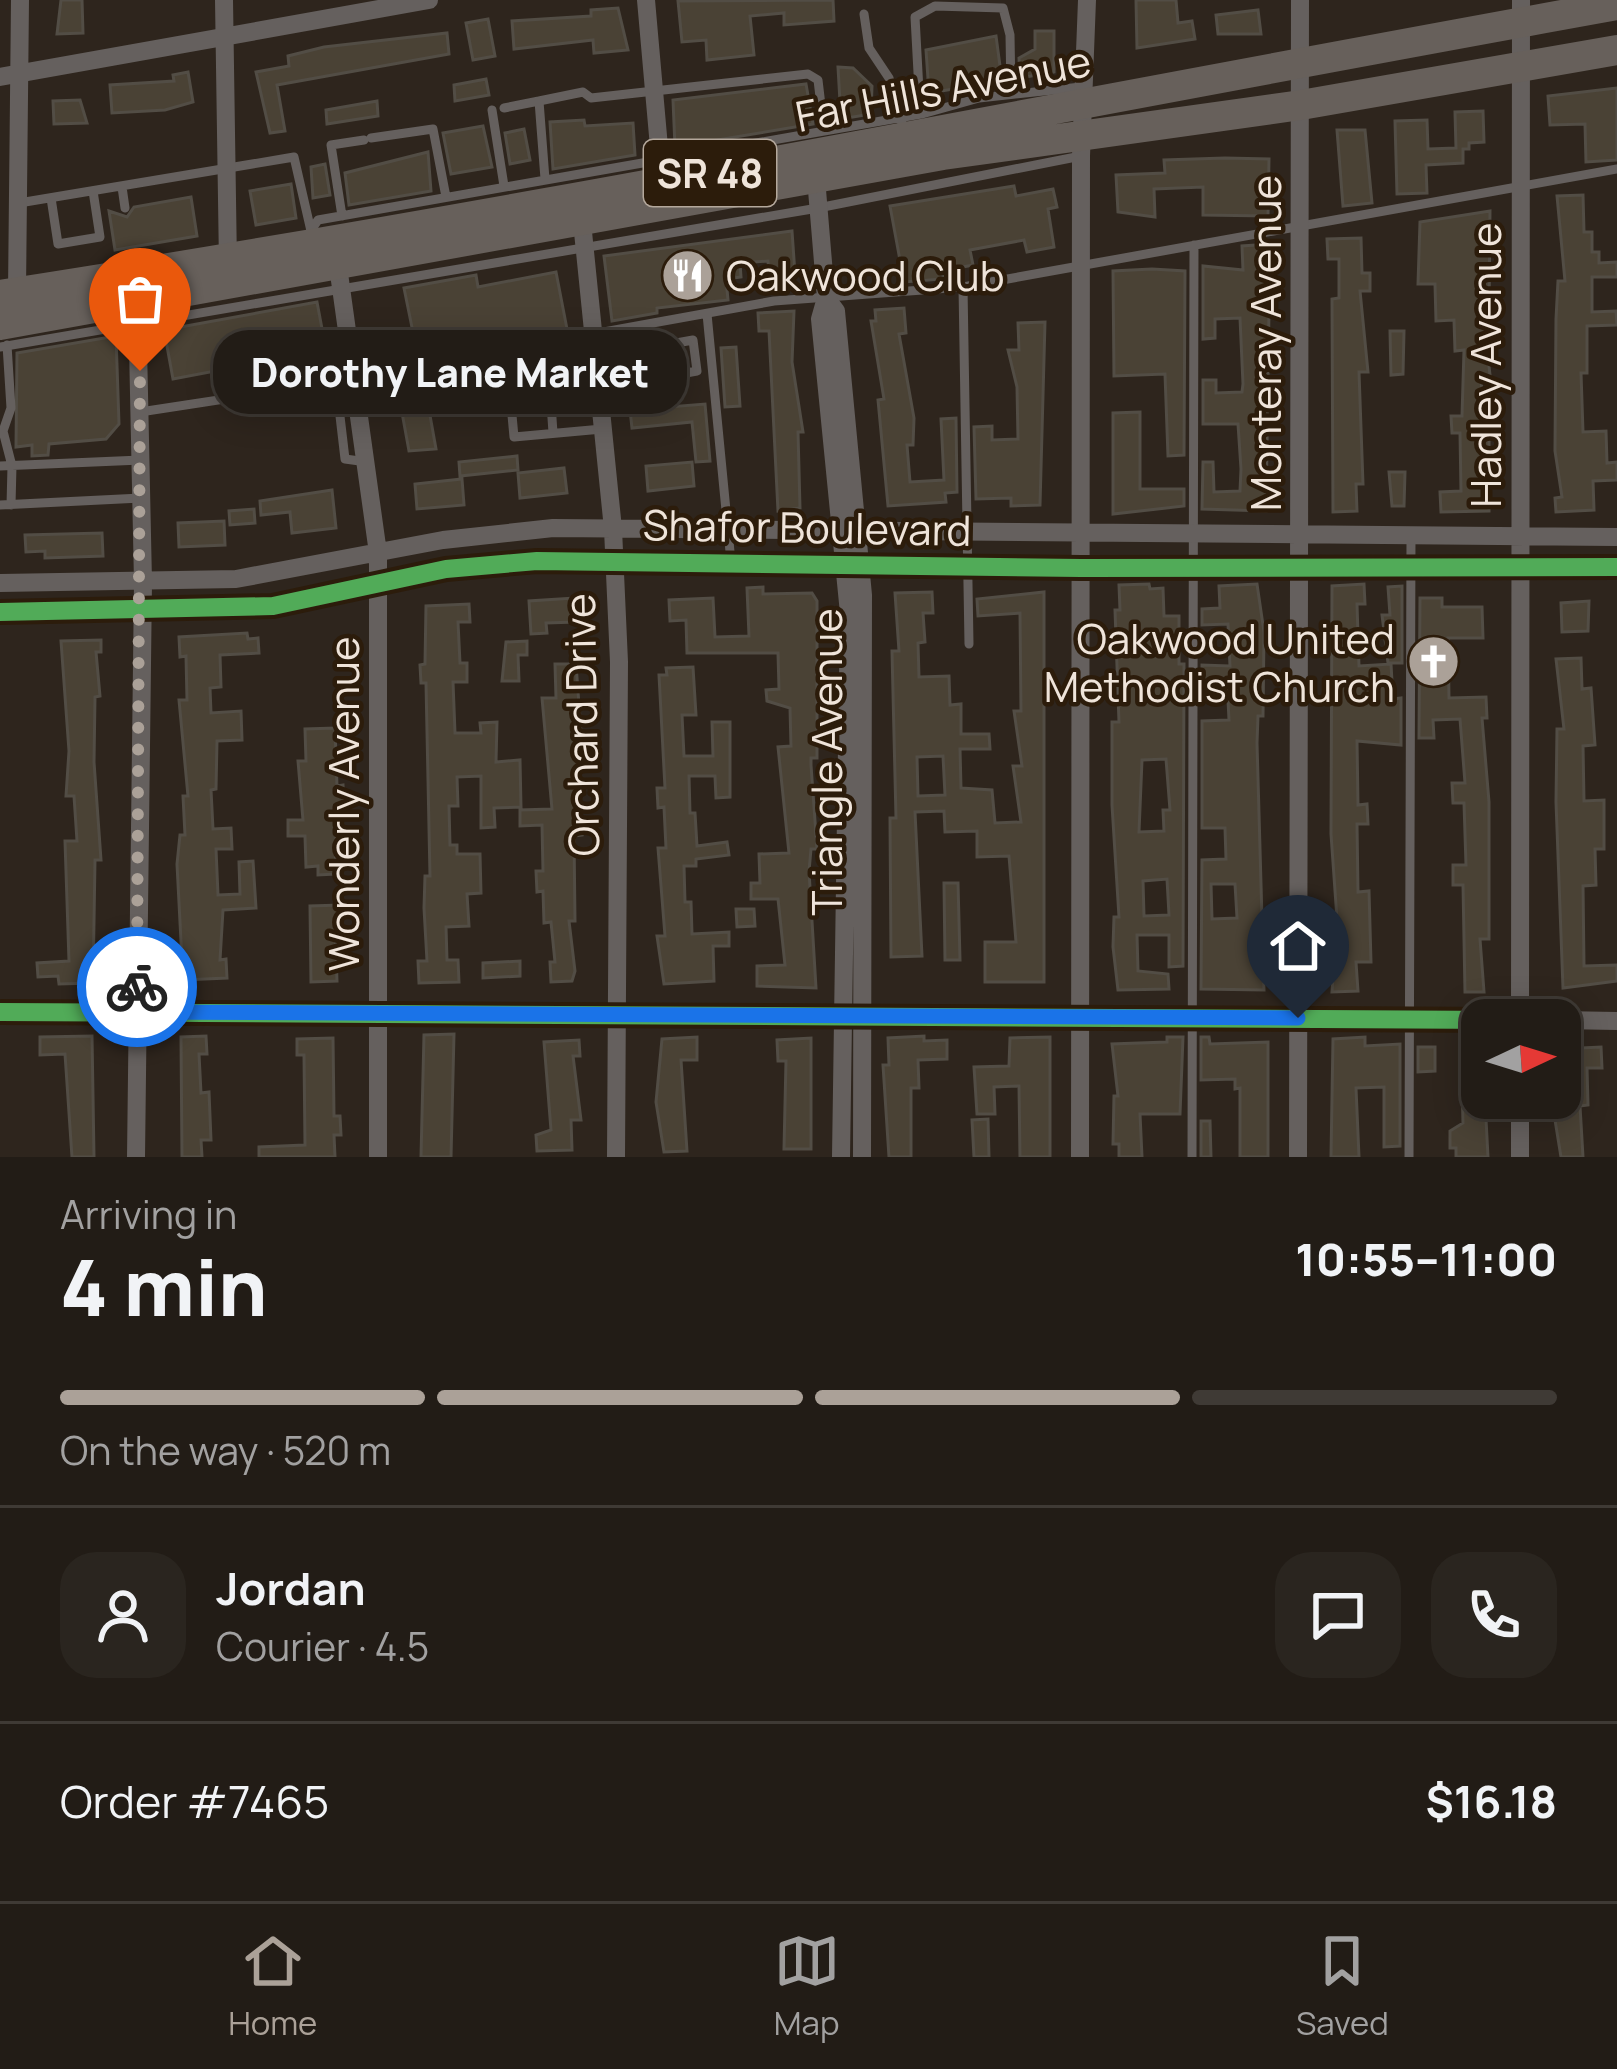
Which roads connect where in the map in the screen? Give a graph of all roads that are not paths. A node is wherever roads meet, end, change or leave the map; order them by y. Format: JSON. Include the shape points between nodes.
{"nodes":[{"id":1,"x":20,"y":0,"type":"edge"},
{"id":2,"x":224,"y":0,"type":"edge"},
{"id":3,"x":429,"y":0,"type":"edge"},
{"id":4,"x":646,"y":0,"type":"edge"},
{"id":5,"x":1087,"y":0,"type":"edge"},
{"id":6,"x":1300,"y":0,"type":"edge"},
{"id":7,"x":1617,"y":5,"type":"edge"},
{"id":8,"x":1521,"y":11,"type":"edge"},
{"id":9,"x":864,"y":14,"type":"dead end"},
{"id":10,"x":224,"y":35,"type":"junction"},
{"id":11,"x":1617,"y":50,"type":"edge"},
{"id":12,"x":1302,"y":59,"type":"junction"},
{"id":13,"x":1522,"y":70,"type":"junction"},
{"id":14,"x":10,"y":75,"type":"edge"},
{"id":15,"x":654,"y":91,"type":"junction"},
{"id":16,"x":1011,"y":93,"type":"junction"},
{"id":17,"x":1085,"y":95,"type":"junction"},
{"id":18,"x":539,"y":101,"type":"junction"},
{"id":19,"x":1301,"y":105,"type":"junction"},
{"id":20,"x":916,"y":124,"type":"junction"},
{"id":21,"x":824,"y":131,"type":"junction"},
{"id":22,"x":1082,"y":147,"type":"junction"},
{"id":23,"x":1617,"y":169,"type":"edge"},
{"id":24,"x":223,"y":171,"type":"junction"},
{"id":25,"x":661,"y":171,"type":"junction"},
{"id":26,"x":545,"y":179,"type":"junction"},
{"id":27,"x":504,"y":186,"type":"junction"},
{"id":28,"x":1521,"y":186,"type":"junction"},
{"id":29,"x":122,"y":187,"type":"junction"},
{"id":30,"x":93,"y":191,"type":"junction"},
{"id":31,"x":817,"y":193,"type":"junction"},
{"id":32,"x":446,"y":197,"type":"junction"},
{"id":33,"x":51,"y":198,"type":"junction"},
{"id":34,"x":18,"y":203,"type":"junction"},
{"id":35,"x":124,"y":208,"type":"dead end"},
{"id":36,"x":1300,"y":225,"type":"junction"},
{"id":37,"x":583,"y":234,"type":"junction"},
{"id":38,"x":1194,"y":244,"type":"junction"},
{"id":39,"x":328,"y":247,"type":"junction"},
{"id":40,"x":1081,"y":265,"type":"junction"},
{"id":41,"x":228,"y":270,"type":"junction"},
{"id":42,"x":963,"y":287,"type":"junction"},
{"id":43,"x":136,"y":288,"type":"junction"},
{"id":44,"x":9,"y":293,"type":"edge"},
{"id":45,"x":826,"y":298,"type":"junction"},
{"id":46,"x":707,"y":314,"type":"junction"},
{"id":47,"x":592,"y":335,"type":"junction"},
{"id":48,"x":2,"y":339,"type":"edge"},
{"id":49,"x":693,"y":340,"type":"junction"},
{"id":50,"x":547,"y":343,"type":"junction"},
{"id":51,"x":710,"y":344,"type":"junction"},
{"id":52,"x":506,"y":350,"type":"junction"},
{"id":53,"x":594,"y":357,"type":"junction"},
{"id":54,"x":348,"y":372,"type":"junction"},
{"id":55,"x":598,"y":389,"type":"junction"},
{"id":56,"x":140,"y":412,"type":"junction"},
{"id":57,"x":602,"y":429,"type":"junction"},
{"id":58,"x":2,"y":431,"type":"edge"},
{"id":59,"x":553,"y":433,"type":"junction"},
{"id":60,"x":141,"y":460,"type":"junction"},
{"id":61,"x":6,"y":466,"type":"edge"},
{"id":62,"x":141,"y":498,"type":"junction"},
{"id":63,"x":6,"y":505,"type":"edge"},
{"id":64,"x":614,"y":529,"type":"junction"},
{"id":65,"x":726,"y":530,"type":"junction"},
{"id":66,"x":847,"y":530,"type":"junction"},
{"id":67,"x":969,"y":531,"type":"junction"},
{"id":68,"x":1081,"y":532,"type":"junction"},
{"id":69,"x":1193,"y":534,"type":"junction"},
{"id":70,"x":1302,"y":535,"type":"junction"},
{"id":71,"x":1411,"y":536,"type":"junction"},
{"id":72,"x":1521,"y":536,"type":"junction"},
{"id":73,"x":1617,"y":537,"type":"edge"},
{"id":74,"x":378,"y":553,"type":"junction"},
{"id":75,"x":615,"y":561,"type":"junction"},
{"id":76,"x":730,"y":562,"type":"junction"},
{"id":77,"x":852,"y":564,"type":"junction"},
{"id":78,"x":970,"y":566,"type":"junction"},
{"id":79,"x":1521,"y":566,"type":"junction"},
{"id":80,"x":1617,"y":566,"type":"edge"},
{"id":81,"x":1411,"y":567,"type":"junction"},
{"id":82,"x":1081,"y":568,"type":"junction"},
{"id":83,"x":1192,"y":568,"type":"junction"},
{"id":84,"x":1302,"y":568,"type":"junction"},
{"id":85,"x":142,"y":582,"type":"junction"},
{"id":86,"x":0,"y":583,"type":"edge"},
{"id":87,"x":379,"y":587,"type":"junction"},
{"id":88,"x":142,"y":611,"type":"junction"},
{"id":89,"x":0,"y":612,"type":"edge"},
{"id":90,"x":969,"y":644,"type":"dead end"},
{"id":91,"x":1520,"y":999,"type":"edge"},
{"id":92,"x":0,"y":1012,"type":"edge"},
{"id":93,"x":136,"y":1012,"type":"junction"},
{"id":94,"x":378,"y":1013,"type":"junction"},
{"id":95,"x":617,"y":1015,"type":"junction"},
{"id":96,"x":852,"y":1016,"type":"junction"},
{"id":97,"x":1080,"y":1017,"type":"junction"},
{"id":98,"x":1192,"y":1018,"type":"junction"},
{"id":99,"x":1298,"y":1018,"type":"junction"},
{"id":100,"x":1409,"y":1019,"type":"junction"},
{"id":101,"x":1461,"y":1020,"type":"edge"},
{"id":102,"x":1581,"y":1020,"type":"edge"},
{"id":103,"x":1617,"y":1021,"type":"edge"},
{"id":104,"x":1520,"y":1119,"type":"edge"},
{"id":105,"x":136,"y":1157,"type":"edge"},
{"id":106,"x":377,"y":1157,"type":"edge"},
{"id":107,"x":616,"y":1157,"type":"edge"},
{"id":108,"x":841,"y":1157,"type":"edge"},
{"id":109,"x":862,"y":1157,"type":"edge"},
{"id":110,"x":1080,"y":1157,"type":"edge"},
{"id":111,"x":1192,"y":1157,"type":"edge"},
{"id":112,"x":1298,"y":1157,"type":"edge"},
{"id":113,"x":1409,"y":1157,"type":"edge"},
{"id":114,"x":1520,"y":1157,"type":"edge"}],
"edges":[{"from":1,"to":14,"type":"street"},
{"from":2,"to":10,"type":"street"},
{"from":3,"to":10,"type":"street"},
{"from":4,"to":15,"type":"street"},
{"from":5,"to":17,"type":"street"},
{"from":6,"to":12,"type":"street","name":"Monteray Avenue"},
{"from":7,"to":8,"type":"main road","name":"Far Hills Avenue","number":"SR 48"},
{"from":8,"to":12,"type":"main road","name":"Far Hills Avenue","number":"SR 48"},
{"from":8,"to":13,"type":"street","name":"Hadley Avenue"},
{"from":9,"to":20,"type":"lane","via":[[869,49]]},
{"from":10,"to":14,"type":"street"},
{"from":10,"to":24,"type":"street"},
{"from":11,"to":13,"type":"main road","name":"Far Hills Avenue","number":"SR 48"},
{"from":12,"to":17,"type":"main road","name":"Far Hills Avenue","number":"SR 48"},
{"from":12,"to":19,"type":"street","name":"Monteray Avenue"},
{"from":13,"to":19,"type":"main road","name":"Far Hills Avenue","number":"SR 48"},
{"from":13,"to":28,"type":"street","name":"Hadley Avenue"},
{"from":14,"to":34,"type":"street"},
{"from":15,"to":18,"type":"lane"},
{"from":15,"to":21,"type":"lane","via":[[808,74],[818,80]]},
{"from":15,"to":25,"type":"street"},
{"from":16,"to":17,"type":"lane"},
{"from":16,"to":20,"type":"lane"},
{"from":16,"to":20,"type":"lane","via":[[1007,14],[990,6],[935,6],[915,16]]},
{"from":17,"to":20,"type":"main road","name":"Far Hills Avenue","number":"SR 48"},
{"from":17,"to":22,"type":"street"},
{"from":18,"to":26,"type":"lane"},
{"from":18,"to":27,"type":"lane","via":[[498,109]]},
{"from":19,"to":22,"type":"main road","name":"Far Hills Avenue","number":"SR 48"},
{"from":19,"to":36,"type":"street","name":"Monteray Avenue"},
{"from":20,"to":21,"type":"lane"},
{"from":20,"to":25,"type":"main road","name":"Far Hills Avenue","number":"SR 48"},
{"from":21,"to":25,"type":"lane"},
{"from":22,"to":31,"type":"main road","name":"Far Hills Avenue","number":"SR 48"},
{"from":22,"to":40,"type":"street"},
{"from":23,"to":28,"type":"lane"},
{"from":24,"to":29,"type":"lane"},
{"from":24,"to":39,"type":"lane","via":[[294,157]]},
{"from":24,"to":41,"type":"street"},
{"from":25,"to":26,"type":"lane"},
{"from":25,"to":39,"type":"main road","name":"Far Hills Avenue","number":"SR 48"},
{"from":26,"to":27,"type":"lane"},
{"from":27,"to":32,"type":"lane"},
{"from":28,"to":36,"type":"lane"},
{"from":28,"to":72,"type":"street","name":"Hadley Avenue"},
{"from":29,"to":30,"type":"lane"},
{"from":29,"to":35,"type":"lane"},
{"from":30,"to":33,"type":"lane"},
{"from":30,"to":33,"type":"lane","via":[[100,237],[58,244]]},
{"from":31,"to":37,"type":"main road","name":"Far Hills Avenue","number":"SR 48"},
{"from":31,"to":45,"type":"street","name":"Triangle Avenue"},
{"from":32,"to":39,"type":"lane"},
{"from":32,"to":39,"type":"lane","via":[[433,129],[331,145]]},
{"from":33,"to":34,"type":"lane"},
{"from":34,"to":44,"type":"street"},
{"from":36,"to":38,"type":"lane"},
{"from":36,"to":70,"type":"street","name":"Monteray Avenue"},
{"from":37,"to":39,"type":"main road","name":"Far Hills Avenue","number":"SR 48"},
{"from":37,"to":47,"type":"street","name":"Orchard Drive"},
{"from":38,"to":40,"type":"lane"},
{"from":38,"to":69,"type":"lane"},
{"from":39,"to":41,"type":"main road","name":"Far Hills Avenue","number":"SR 48"},
{"from":39,"to":41,"type":"main road","name":"Far Hills Avenue","number":"SR 48"},
{"from":39,"to":43,"type":"lane"},
{"from":39,"to":54,"type":"street","name":"Wonderly Avenue"},
{"from":40,"to":42,"type":"lane"},
{"from":40,"to":68,"type":"street"},
{"from":41,"to":43,"type":"main road","name":"Far Hills Avenue","number":"SR 48"},
{"from":42,"to":45,"type":"lane"},
{"from":42,"to":67,"type":"lane"},
{"from":43,"to":44,"type":"main road","name":"Far Hills Avenue","number":"SR 48"},
{"from":43,"to":48,"type":"main road","name":"Far Hills Avenue","number":"SR 48"},
{"from":43,"to":56,"type":"street"},
{"from":45,"to":46,"type":"lane"},
{"from":45,"to":66,"type":"street","name":"Triangle Avenue","via":[[836,311]]},
{"from":46,"to":47,"type":"lane"},
{"from":46,"to":51,"type":"lane"},
{"from":47,"to":50,"type":"lane"},
{"from":47,"to":53,"type":"street","name":"Orchard Drive"},
{"from":48,"to":58,"type":"lane","via":[[11,408]]},
{"from":49,"to":51,"type":"lane"},
{"from":49,"to":53,"type":"lane"},
{"from":49,"to":55,"type":"lane","via":[[697,371]]},
{"from":50,"to":52,"type":"lane"},
{"from":50,"to":59,"type":"lane"},
{"from":51,"to":65,"type":"lane"},
{"from":52,"to":54,"type":"lane"},
{"from":52,"to":59,"type":"lane","via":[[514,437]]},
{"from":53,"to":55,"type":"street","name":"Orchard Drive"},
{"from":54,"to":56,"type":"lane"},
{"from":54,"to":74,"type":"street","name":"Wonderly Avenue"},
{"from":55,"to":57,"type":"street","name":"Orchard Drive"},
{"from":56,"to":60,"type":"street"},
{"from":57,"to":59,"type":"lane"},
{"from":57,"to":64,"type":"street","name":"Orchard Drive"},
{"from":58,"to":61,"type":"lane"},
{"from":60,"to":61,"type":"lane"},
{"from":60,"to":62,"type":"street"},
{"from":61,"to":63,"type":"lane"},
{"from":62,"to":63,"type":"lane"},
{"from":62,"to":85,"type":"street"},
{"from":64,"to":65,"type":"street","name":"Shafor Boulevard"},
{"from":64,"to":74,"type":"street","name":"Shafor Boulevard","via":[[491,533]]},
{"from":64,"to":75,"type":"street","name":"Orchard Drive"},
{"from":65,"to":66,"type":"street","name":"Shafor Boulevard"},
{"from":65,"to":76,"type":"lane"},
{"from":66,"to":67,"type":"street","name":"Shafor Boulevard"},
{"from":66,"to":77,"type":"street","name":"Triangle Avenue"},
{"from":67,"to":68,"type":"street","name":"Shafor Boulevard"},
{"from":67,"to":78,"type":"lane"},
{"from":68,"to":69,"type":"street","name":"Shafor Boulevard"},
{"from":68,"to":82,"type":"street"},
{"from":69,"to":70,"type":"street","name":"Shafor Boulevard"},
{"from":69,"to":83,"type":"lane"},
{"from":70,"to":71,"type":"street","name":"Shafor Boulevard"},
{"from":70,"to":84,"type":"street","name":"Monteray Avenue"},
{"from":71,"to":72,"type":"street","name":"Shafor Boulevard"},
{"from":71,"to":81,"type":"lane"},
{"from":72,"to":73,"type":"street","name":"Shafor Boulevard"},
{"from":72,"to":79,"type":"street","name":"Hadley Avenue"},
{"from":74,"to":85,"type":"street","name":"Shafor Boulevard","via":[[268,575]]},
{"from":74,"to":87,"type":"street","name":"Wonderly Avenue"},
{"from":75,"to":76,"type":"street","name":"Shafor Boulevard"},
{"from":75,"to":87,"type":"street","name":"Shafor Boulevard","via":[[488,565]]},
{"from":75,"to":95,"type":"street","name":"Orchard Drive"},
{"from":76,"to":77,"type":"street","name":"Shafor Boulevard"},
{"from":77,"to":78,"type":"street","name":"Shafor Boulevard"},
{"from":77,"to":96,"type":"street","name":"Triangle Avenue"},
{"from":78,"to":82,"type":"street","name":"Shafor Boulevard"},
{"from":78,"to":90,"type":"lane"},
{"from":79,"to":80,"type":"street","name":"Shafor Boulevard"},
{"from":79,"to":81,"type":"street","name":"Shafor Boulevard"},
{"from":79,"to":91,"type":"street","name":"Hadley Avenue"},
{"from":81,"to":84,"type":"street","name":"Shafor Boulevard"},
{"from":81,"to":100,"type":"lane"},
{"from":82,"to":83,"type":"street","name":"Shafor Boulevard"},
{"from":82,"to":97,"type":"street"},
{"from":83,"to":84,"type":"street","name":"Shafor Boulevard"},
{"from":83,"to":98,"type":"lane"},
{"from":84,"to":99,"type":"street","name":"Monteray Avenue"},
{"from":85,"to":86,"type":"street","name":"Shafor Boulevard"},
{"from":85,"to":88,"type":"street"},
{"from":87,"to":88,"type":"street","name":"Shafor Boulevard","via":[[273,606]]},
{"from":87,"to":94,"type":"street","name":"Wonderly Avenue"},
{"from":88,"to":89,"type":"street","name":"Shafor Boulevard"},
{"from":88,"to":93,"type":"street"},
{"from":92,"to":93,"type":"street"},
{"from":93,"to":94,"type":"street"},
{"from":93,"to":105,"type":"street"},
{"from":94,"to":95,"type":"street"},
{"from":94,"to":106,"type":"street","name":"Wonderly Avenue"},
{"from":95,"to":96,"type":"street"},
{"from":95,"to":107,"type":"street","name":"Orchard Drive"},
{"from":96,"to":97,"type":"street"},
{"from":96,"to":108,"type":"street","name":"Triangle Avenue"},
{"from":96,"to":109,"type":"street","name":"Triangle Avenue"},
{"from":97,"to":98,"type":"street"},
{"from":97,"to":110,"type":"street"},
{"from":98,"to":99,"type":"street"},
{"from":98,"to":111,"type":"lane"},
{"from":99,"to":100,"type":"street"},
{"from":99,"to":112,"type":"street","name":"Monteray Avenue"},
{"from":100,"to":101,"type":"street"},
{"from":100,"to":113,"type":"lane"},
{"from":102,"to":103,"type":"street"},
{"from":104,"to":114,"type":"street"}]}
